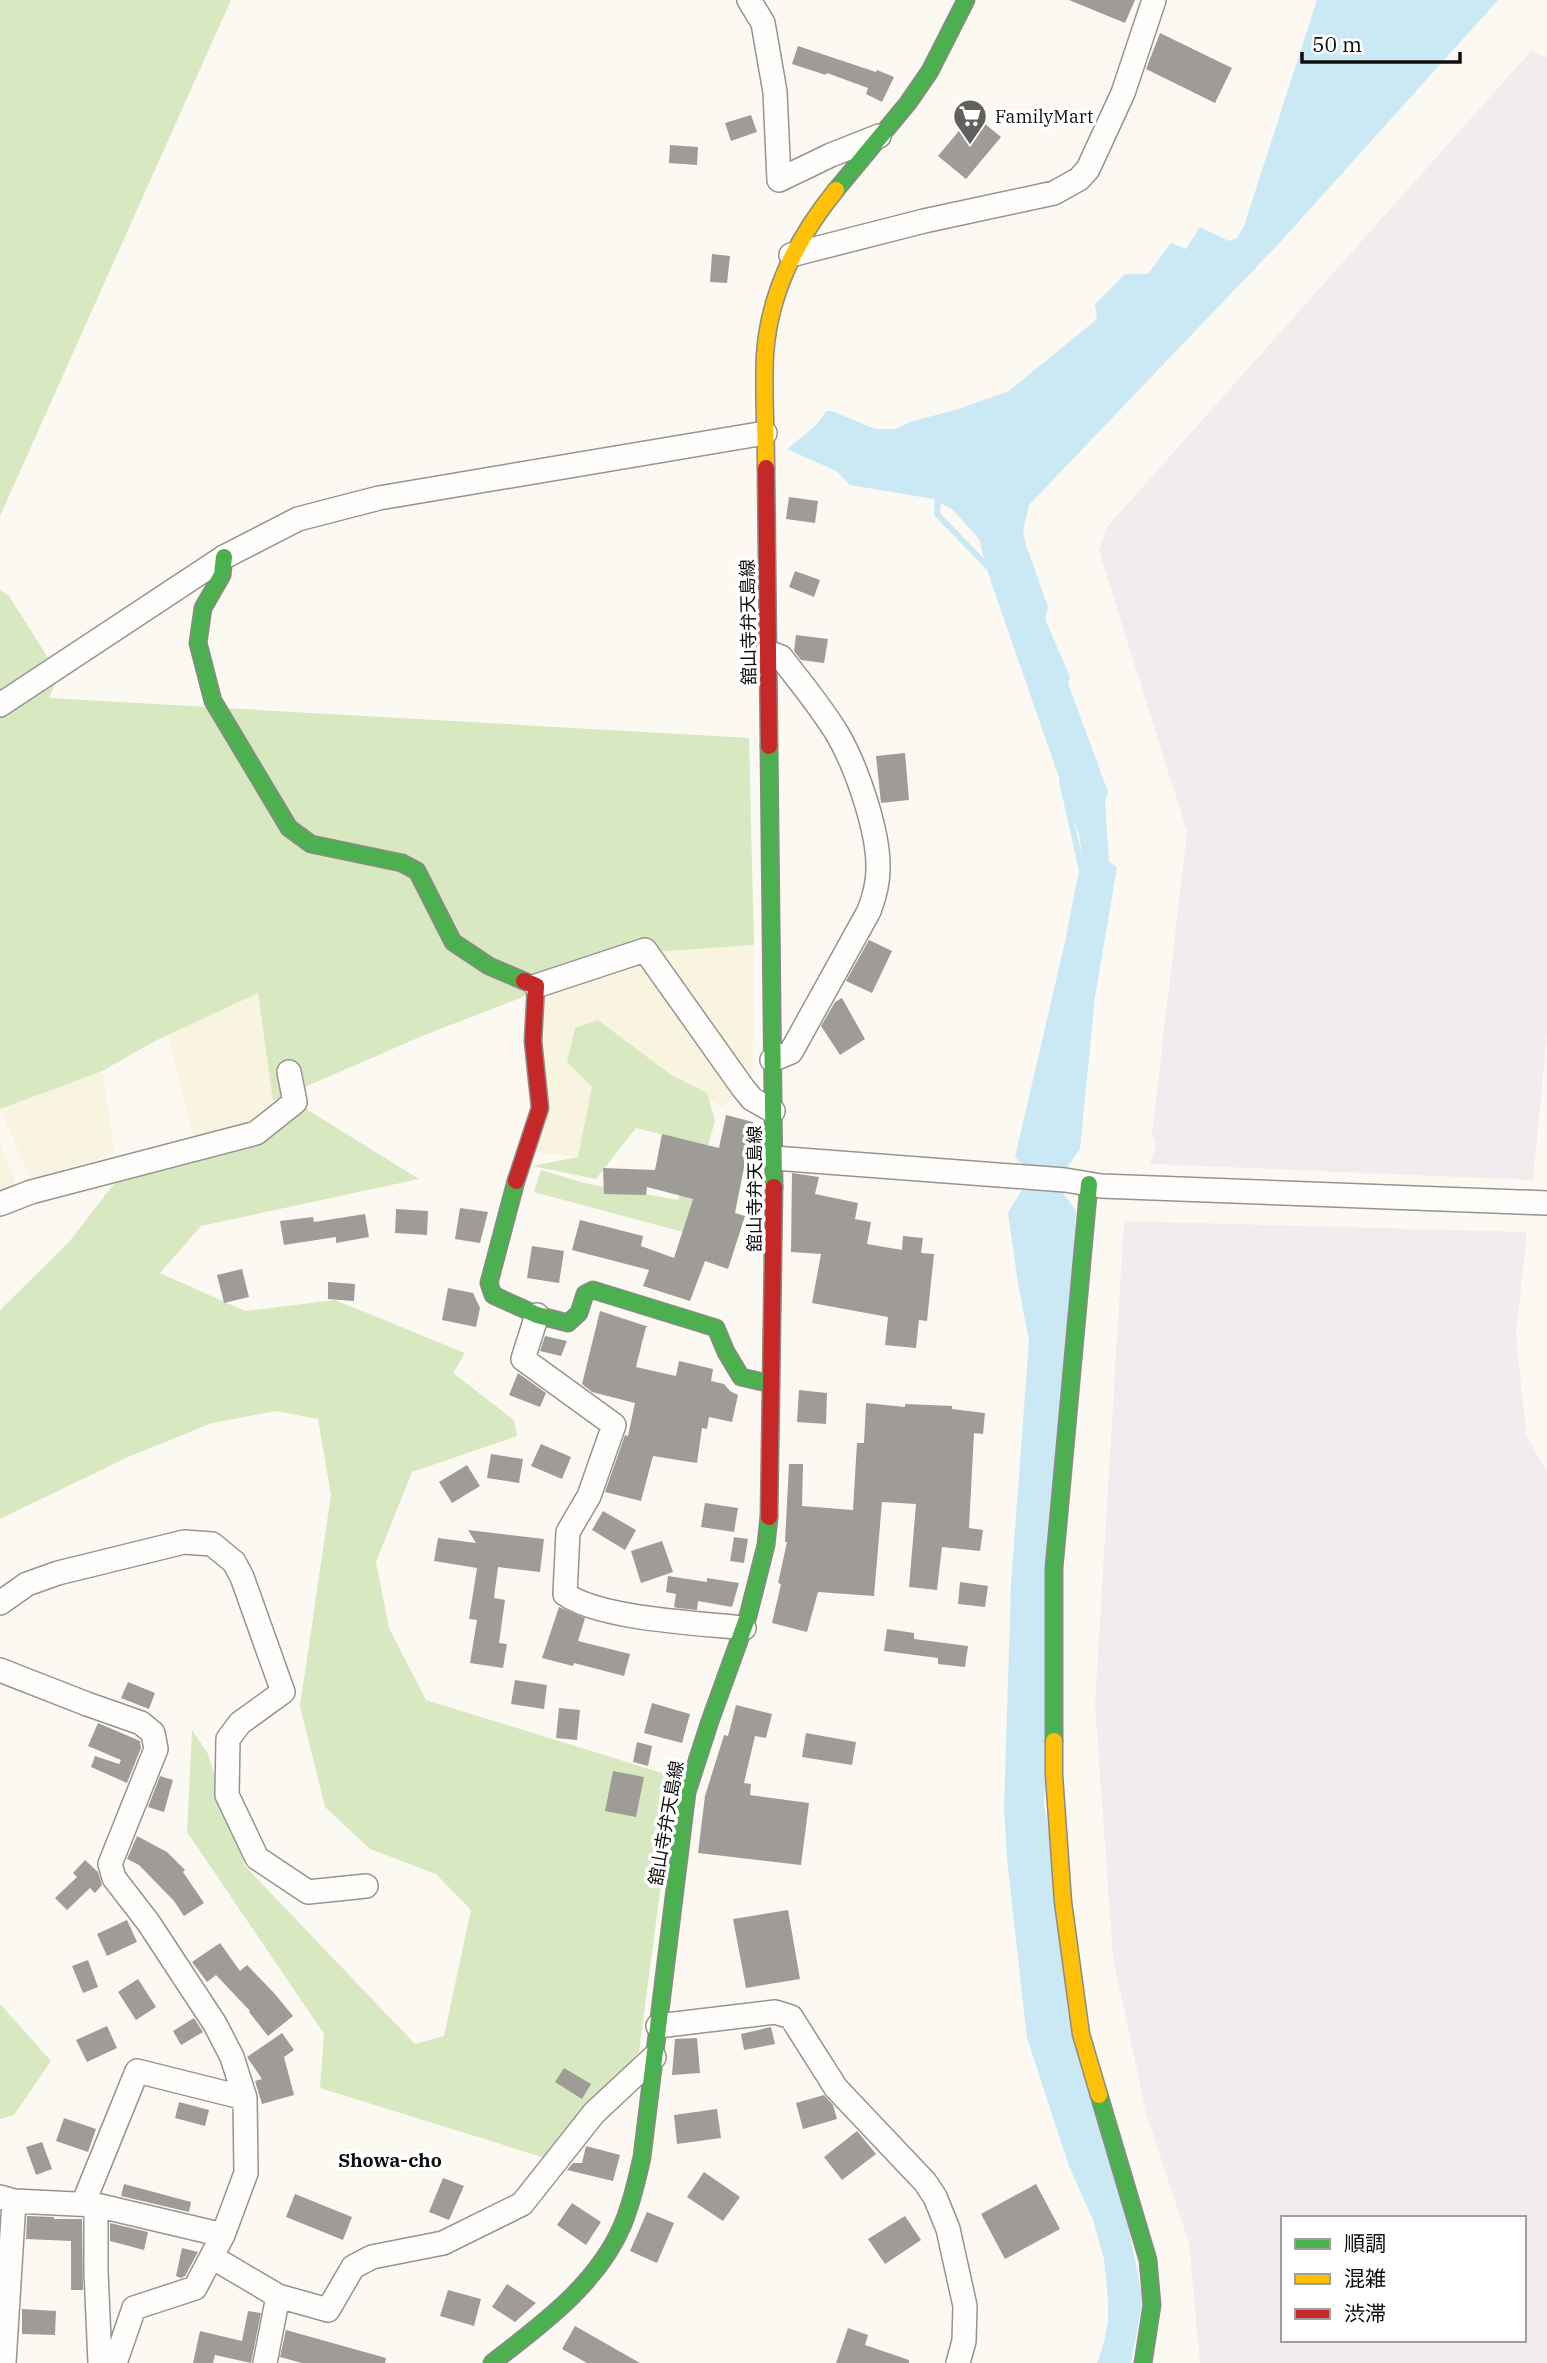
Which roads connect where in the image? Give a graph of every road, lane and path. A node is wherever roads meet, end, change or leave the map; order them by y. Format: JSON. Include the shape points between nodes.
{"nodes":[{"id":1,"x":749,"y":0,"type":"edge"},
{"id":2,"x":967,"y":0,"type":"edge"},
{"id":3,"x":1154,"y":0,"type":"edge"},
{"id":4,"x":884,"y":135,"type":"junction"},
{"id":5,"x":791,"y":255,"type":"junction"},
{"id":6,"x":765,"y":433,"type":"junction"},
{"id":7,"x":224,"y":557,"type":"junction"},
{"id":8,"x":767,"y":652,"type":"junction"},
{"id":9,"x":0,"y":705,"type":"edge"},
{"id":10,"x":536,"y":986,"type":"junction"},
{"id":11,"x":772,"y":1060,"type":"junction"},
{"id":12,"x":289,"y":1072,"type":"dead end"},
{"id":13,"x":773,"y":1111,"type":"junction"},
{"id":14,"x":774,"y":1158,"type":"junction"},
{"id":15,"x":1089,"y":1184,"type":"junction"},
{"id":16,"x":1547,"y":1203,"type":"edge"},
{"id":17,"x":0,"y":1204,"type":"edge"},
{"id":18,"x":537,"y":1315,"type":"junction"},
{"id":19,"x":771,"y":1384,"type":"junction"},
{"id":20,"x":0,"y":1603,"type":"edge"},
{"id":21,"x":744,"y":1629,"type":"junction"},
{"id":22,"x":0,"y":1670,"type":"edge"},
{"id":23,"x":366,"y":1886,"type":"dead end"},
{"id":24,"x":658,"y":2026,"type":"junction"},
{"id":25,"x":654,"y":2057,"type":"junction"},
{"id":26,"x":245,"y":2098,"type":"junction"},
{"id":27,"x":7,"y":2199,"type":"edge"},
{"id":28,"x":90,"y":2205,"type":"junction"},
{"id":29,"x":223,"y":2235,"type":"junction"},
{"id":30,"x":212,"y":2257,"type":"junction"},
{"id":31,"x":278,"y":2296,"type":"junction"},
{"id":32,"x":4,"y":2363,"type":"edge"},
{"id":33,"x":100,"y":2363,"type":"edge"},
{"id":34,"x":115,"y":2363,"type":"edge"},
{"id":35,"x":265,"y":2363,"type":"edge"},
{"id":36,"x":492,"y":2363,"type":"edge"},
{"id":37,"x":958,"y":2363,"type":"edge"},
{"id":38,"x":1143,"y":2363,"type":"edge"}],
"edges":[{"from":1,"to":4,"type":"street","via":[[763,23],[775,92],[779,180]]},
{"from":2,"to":4,"type":"main road","name":"舘山寺弁天島線","via":[[930,71]]},
{"from":3,"to":5,"type":"street","via":[[1123,93],[1088,169],[1067,188]]},
{"from":4,"to":5,"type":"main road","name":"舘山寺弁天島線","via":[[814,218]]},
{"from":5,"to":6,"type":"main road","name":"舘山寺弁天島線","via":[[768,330]]},
{"from":6,"to":7,"type":"street","via":[[379,498],[298,519]]},
{"from":6,"to":8,"type":"main road","name":"舘山寺弁天島線"},
{"from":7,"to":9,"type":"street"},
{"from":7,"to":10,"type":"main road","via":[[222,575],[203,608],[198,643],[213,701],[289,828],[311,844],[402,863],[417,871],[453,942],[489,966]]},
{"from":8,"to":11,"type":"main road","name":"舘山寺弁天島線"},
{"from":8,"to":11,"type":"street","via":[[781,657],[838,735],[861,789],[878,867],[869,911],[791,1052]]},
{"from":10,"to":13,"type":"street","via":[[645,950],[743,1088]]},
{"from":10,"to":18,"type":"main road","via":[[533,1041],[540,1108],[489,1283],[493,1294]]},
{"from":11,"to":13,"type":"main road","name":"舘山寺弁天島線"},
{"from":12,"to":17,"type":"street","via":[[295,1102],[256,1133]]},
{"from":13,"to":14,"type":"main road","name":"舘山寺弁天島線"},
{"from":14,"to":15,"type":"street"},
{"from":14,"to":19,"type":"main road","name":"舘山寺弁天島線"},
{"from":15,"to":16,"type":"street"},
{"from":15,"to":38,"type":"main road","via":[[1055,1568],[1054,1775],[1063,1902],[1081,2034],[1148,2260],[1152,2305]]},
{"from":18,"to":19,"type":"main road","via":[[568,1323],[579,1313],[585,1294],[593,1290],[716,1328],[741,1377]]},
{"from":18,"to":21,"type":"street","via":[[523,1359],[614,1425],[589,1496],[568,1532],[565,1594],[576,1602],[618,1613]]},
{"from":19,"to":21,"type":"main road","name":"舘山寺弁天島線","via":[[768,1547]]},
{"from":20,"to":23,"type":"street","via":[[27,1584],[58,1573],[184,1542],[219,1550],[234,1562],[242,1577],[283,1692],[240,1723],[228,1739],[227,1796],[257,1858],[308,1892]]},
{"from":21,"to":24,"type":"main road","name":"舘山寺弁天島線","via":[[687,1792]]},
{"from":22,"to":26,"type":"street","via":[[141,1723],[153,1733],[156,1749],[110,1864],[114,1878],[215,2024]]},
{"from":24,"to":25,"type":"main road","name":"舘山寺弁天島線"},
{"from":24,"to":37,"type":"street","via":[[775,2012],[792,2017],[836,2088],[925,2182],[942,2213],[965,2306]]},
{"from":25,"to":31,"type":"street","via":[[594,2113],[522,2204],[443,2243],[372,2258],[353,2267],[328,2310]]},
{"from":25,"to":36,"type":"main road","name":"舘山寺弁天島線","via":[[639,2174],[618,2238],[578,2292]]},
{"from":26,"to":28,"type":"street","via":[[137,2071]]},
{"from":26,"to":29,"type":"street","via":[[246,2173]]},
{"from":27,"to":28,"type":"street"},
{"from":27,"to":32,"type":"street"},
{"from":28,"to":29,"type":"street"},
{"from":28,"to":33,"type":"street"},
{"from":29,"to":30,"type":"street"},
{"from":30,"to":31,"type":"street"},
{"from":30,"to":34,"type":"street","via":[[195,2288],[134,2308]]},
{"from":31,"to":35,"type":"street"}]}
